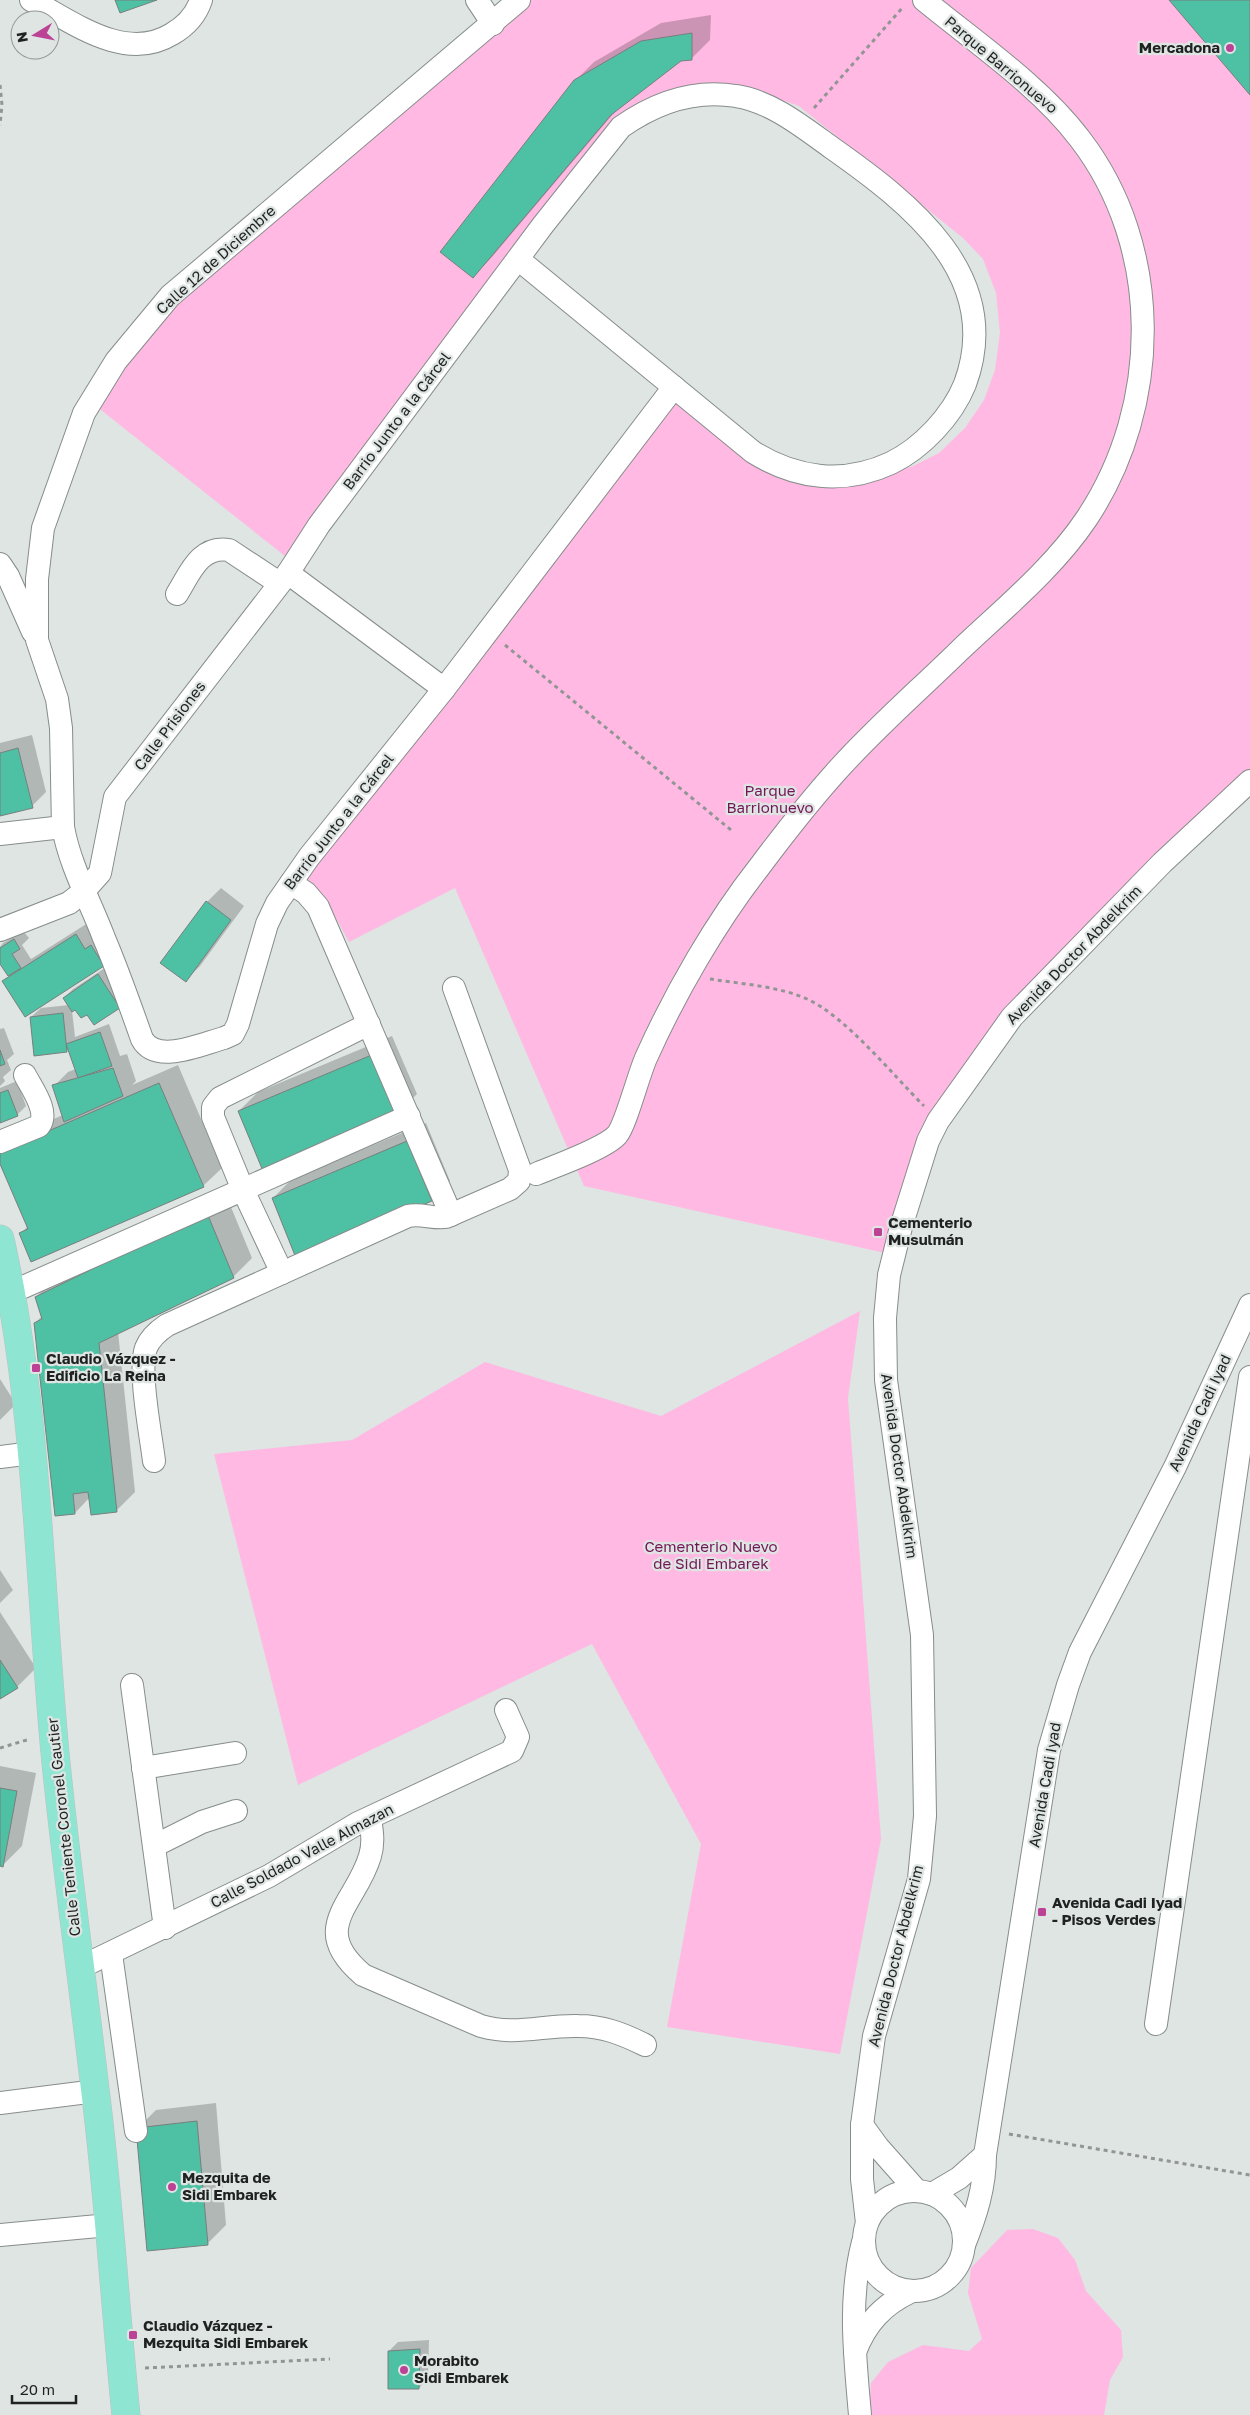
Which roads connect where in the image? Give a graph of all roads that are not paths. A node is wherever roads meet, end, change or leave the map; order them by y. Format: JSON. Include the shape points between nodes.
{"nodes":[{"id":1,"x":31,"y":0,"type":"edge"},
{"id":2,"x":201,"y":0,"type":"edge"},
{"id":3,"x":477,"y":0,"type":"edge"},
{"id":4,"x":519,"y":0,"type":"edge"},
{"id":5,"x":915,"y":2,"type":"edge"},
{"id":6,"x":492,"y":24,"type":"junction"},
{"id":7,"x":518,"y":259,"type":"junction"},
{"id":8,"x":674,"y":387,"type":"junction"},
{"id":9,"x":0,"y":564,"type":"edge"},
{"id":10,"x":284,"y":578,"type":"junction"},
{"id":11,"x":177,"y":594,"type":"dead end"},
{"id":12,"x":37,"y":640,"type":"junction"},
{"id":13,"x":444,"y":689,"type":"junction"},
{"id":14,"x":1250,"y":781,"type":"edge"},
{"id":15,"x":63,"y":826,"type":"junction"},
{"id":16,"x":0,"y":834,"type":"edge"},
{"id":17,"x":291,"y":883,"type":"junction"},
{"id":18,"x":83,"y":892,"type":"junction"},
{"id":19,"x":0,"y":930,"type":"edge"},
{"id":20,"x":454,"y":988,"type":"dead end"},
{"id":21,"x":369,"y":1024,"type":"junction"},
{"id":22,"x":25,"y":1075,"type":"dead end"},
{"id":23,"x":409,"y":1116,"type":"junction"},
{"id":24,"x":0,"y":1142,"type":"edge"},
{"id":25,"x":536,"y":1174,"type":"dead end"},
{"id":26,"x":243,"y":1190,"type":"junction"},
{"id":27,"x":451,"y":1215,"type":"junction"},
{"id":28,"x":0,"y":1239,"type":"edge"},
{"id":29,"x":282,"y":1273,"type":"junction"},
{"id":30,"x":12,"y":1292,"type":"junction"},
{"id":31,"x":1250,"y":1305,"type":"edge"},
{"id":32,"x":1250,"y":1377,"type":"edge"},
{"id":33,"x":32,"y":1453,"type":"junction"},
{"id":34,"x":0,"y":1457,"type":"edge"},
{"id":35,"x":154,"y":1461,"type":"dead end"},
{"id":36,"x":132,"y":1685,"type":"dead end"},
{"id":37,"x":506,"y":1710,"type":"dead end"},
{"id":38,"x":234,"y":1753,"type":"dead end"},
{"id":39,"x":143,"y":1768,"type":"junction"},
{"id":40,"x":236,"y":1811,"type":"dead end"},
{"id":41,"x":370,"y":1818,"type":"junction"},
{"id":42,"x":154,"y":1846,"type":"junction"},
{"id":43,"x":165,"y":1928,"type":"junction"},
{"id":44,"x":111,"y":1954,"type":"junction"},
{"id":45,"x":79,"y":1968,"type":"junction"},
{"id":46,"x":1156,"y":2024,"type":"dead end"},
{"id":47,"x":645,"y":2045,"type":"dead end"},
{"id":48,"x":96,"y":2091,"type":"junction"},
{"id":49,"x":0,"y":2103,"type":"edge"},
{"id":50,"x":862,"y":2124,"type":"junction"},
{"id":51,"x":136,"y":2131,"type":"dead end"},
{"id":52,"x":985,"y":2155,"type":"junction"},
{"id":53,"x":925,"y":2193,"type":"junction"},
{"id":54,"x":109,"y":2225,"type":"junction"},
{"id":55,"x":865,"y":2230,"type":"junction"},
{"id":56,"x":0,"y":2235,"type":"edge"},
{"id":57,"x":964,"y":2245,"type":"junction"},
{"id":58,"x":910,"y":2292,"type":"junction"},
{"id":59,"x":854,"y":2353,"type":"junction"},
{"id":60,"x":126,"y":2415,"type":"edge"},
{"id":61,"x":860,"y":2415,"type":"edge"}],
"edges":[{"from":1,"to":2,"type":"street","via":[[105,39],[130,44],[155,42],[179,30],[198,10]]},
{"from":3,"to":6,"type":"street"},
{"from":4,"to":6,"type":"street","name":"Calle 12 de Diciembre"},
{"from":5,"to":25,"type":"street","name":"Parque Barrionuevo","via":[[1054,109],[1080,138],[1110,186],[1130,236],[1141,288],[1143,344],[1136,399],[1123,448],[1086,519],[1068,543],[836,772],[739,893],[646,1057],[618,1134]]},
{"from":6,"to":12,"type":"street","name":"Calle 12 de Diciembre","via":[[170,296],[116,361],[84,413],[43,528],[37,579]]},
{"from":7,"to":8,"type":"street","name":"Barrio Junto a la Cárcel"},
{"from":7,"to":8,"type":"street","name":"Barrio Junto a la Cárcel","via":[[621,127],[655,107],[694,95],[736,96],[756,100],[799,126],[876,181],[939,239],[952,256],[969,294],[974,315],[973,356],[962,391],[942,421],[915,448],[898,459],[860,474],[821,477],[768,462]]},
{"from":7,"to":10,"type":"street","name":"Barrio Junto a la Cárcel","via":[[324,518]]},
{"from":8,"to":13,"type":"street","name":"Barrio Junto a la Cárcel"},
{"from":9,"to":12,"type":"street"},
{"from":10,"to":11,"type":"street","via":[[229,550],[212,550],[202,555]]},
{"from":10,"to":13,"type":"street"},
{"from":10,"to":18,"type":"street","name":"Calle Prisiones","via":[[115,798],[103,867]]},
{"from":12,"to":15,"type":"street","name":"Calle 12 de Diciembre","via":[[57,700],[61,728]]},
{"from":13,"to":17,"type":"street","name":"Barrio Junto a la Cárcel"},
{"from":14,"to":50,"type":"street","name":"Avenida Doctor Abdelkrim","via":[[1162,863],[1012,1017],[938,1121],[928,1141],[901,1227],[889,1275],[885,1318],[886,1380],[922,1635],[925,1816],[919,1880],[874,2036]]},
{"from":15,"to":16,"type":"street"},
{"from":15,"to":18,"type":"street","name":"Calle 12 de Diciembre"},
{"from":17,"to":18,"type":"street","name":"Barrio Junto a la Cárcel","via":[[267,924],[233,1034],[164,1053],[157,1053],[145,1045],[104,936]]},
{"from":17,"to":21,"type":"street","via":[[306,892],[318,907]]},
{"from":18,"to":19,"type":"street","via":[[69,903]]},
{"from":20,"to":27,"type":"street","via":[[520,1176],[510,1188]]},
{"from":21,"to":23,"type":"street"},
{"from":21,"to":26,"type":"street","via":[[216,1102],[213,1117]]},
{"from":22,"to":24,"type":"street","via":[[43,1110],[43,1121],[39,1126]]},
{"from":23,"to":26,"type":"street"},
{"from":23,"to":27,"type":"street"},
{"from":26,"to":29,"type":"street"},
{"from":26,"to":30,"type":"street"},
{"from":27,"to":29,"type":"street","via":[[439,1218],[408,1216]]},
{"from":28,"to":30,"type":"main road","name":"Calle Teniente Coronel Gautier"},
{"from":29,"to":35,"type":"street","via":[[167,1325],[152,1339],[146,1348],[143,1365]]},
{"from":30,"to":33,"type":"main road","name":"Calle Teniente Coronel Gautier","via":[[25,1376]]},
{"from":31,"to":52,"type":"street","name":"Avenida Cadi Iyad","via":[[1175,1467],[1096,1619],[1068,1685],[1049,1750]]},
{"from":32,"to":46,"type":"street"},
{"from":33,"to":34,"type":"street"},
{"from":33,"to":45,"type":"main road","name":"Calle Teniente Coronel Gautier","via":[[56,1753]]},
{"from":36,"to":39,"type":"street"},
{"from":37,"to":41,"type":"street","name":"Calle Soldado Valle Almazan","via":[[518,1737],[512,1751]]},
{"from":38,"to":39,"type":"street"},
{"from":39,"to":42,"type":"street"},
{"from":40,"to":42,"type":"street","via":[[202,1822]]},
{"from":41,"to":43,"type":"street","name":"Calle Soldado Valle Almazan","via":[[269,1876]]},
{"from":41,"to":47,"type":"street","via":[[373,1843],[366,1868],[337,1924],[343,1954],[363,1975],[498,2031],[587,2026],[609,2029]]},
{"from":42,"to":43,"type":"street"},
{"from":43,"to":44,"type":"street","name":"Calle Soldado Valle Almazan"},
{"from":44,"to":45,"type":"street","name":"Calle Soldado Valle Almazan"},
{"from":44,"to":51,"type":"street"},
{"from":45,"to":48,"type":"main road","name":"Calle Teniente Coronel Gautier"},
{"from":48,"to":49,"type":"street"},
{"from":48,"to":54,"type":"main road","name":"Calle Teniente Coronel Gautier"},
{"from":50,"to":53,"type":"street","via":[[878,2147]]},
{"from":50,"to":55,"type":"street","name":"Avenida Doctor Abdelkrim"},
{"from":52,"to":53,"type":"street","via":[[959,2178]]},
{"from":52,"to":57,"type":"street","name":"Avenida Cadi Iyad","via":[[982,2190]]},
{"from":53,"to":55,"type":"street","via":[[902,2192],[887,2199],[875,2209]]},
{"from":53,"to":57,"type":"street","via":[[946,2203],[956,2214]]},
{"from":54,"to":56,"type":"street"},
{"from":54,"to":60,"type":"main road","name":"Calle Teniente Coronel Gautier"},
{"from":55,"to":58,"type":"street","via":[[865,2254],[871,2268],[888,2284]]},
{"from":55,"to":59,"type":"street","name":"Avenida Doctor Abdelkrim","via":[[854,2291]]},
{"from":57,"to":58,"type":"street","via":[[952,2274],[926,2290]]},
{"from":58,"to":59,"type":"street","via":[[876,2316]]},
{"from":59,"to":61,"type":"street","name":"Avenida Doctor Abdelkrim"}]}
